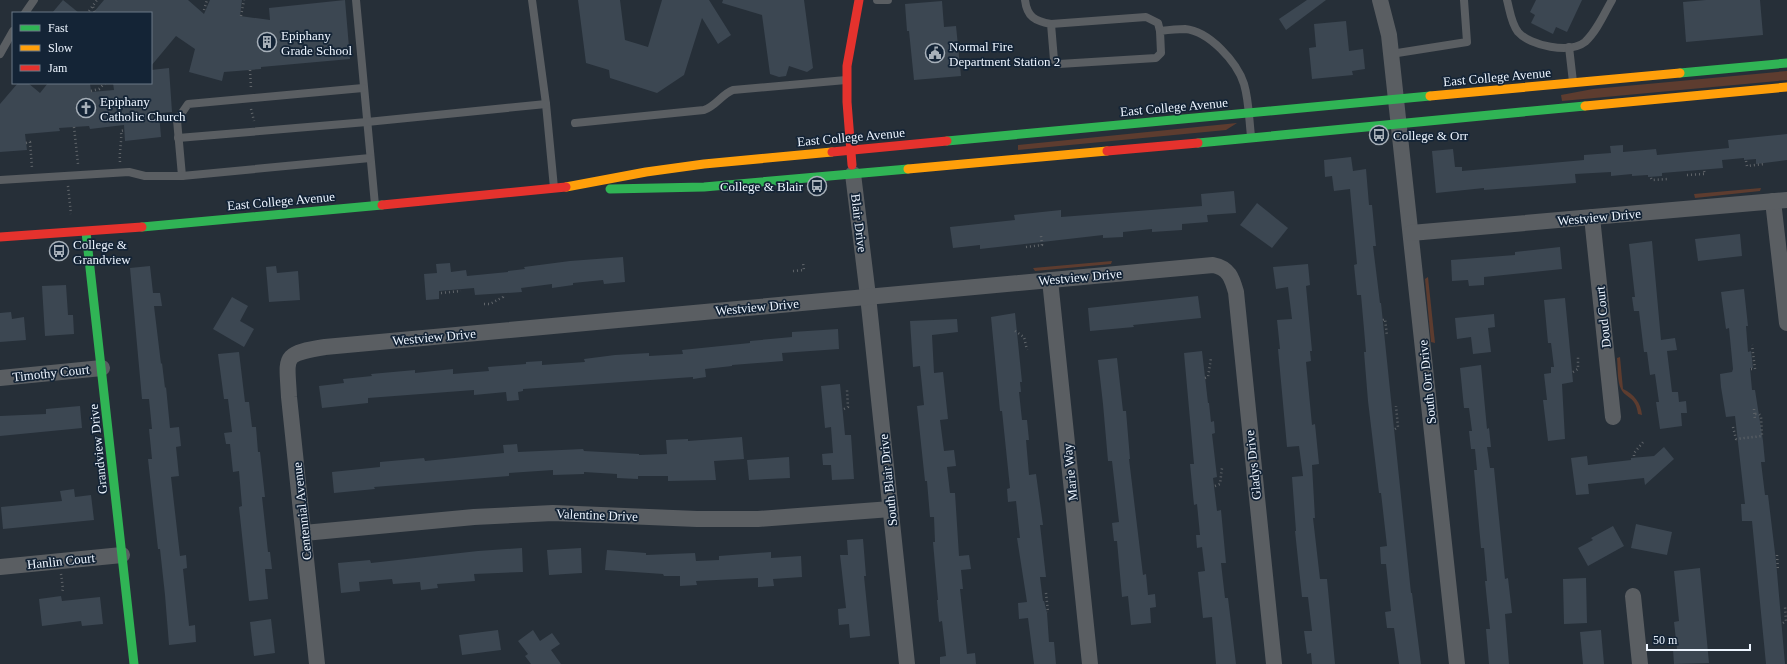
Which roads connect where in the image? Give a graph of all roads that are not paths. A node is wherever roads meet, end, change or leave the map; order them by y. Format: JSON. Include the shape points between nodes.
{"nodes":[{"id":1,"x":34,"y":0,"type":"edge"},
{"id":2,"x":356,"y":0,"type":"edge"},
{"id":3,"x":532,"y":0,"type":"edge"},
{"id":4,"x":859,"y":0,"type":"edge"},
{"id":5,"x":877,"y":0,"type":"edge"},
{"id":6,"x":888,"y":0,"type":"edge"},
{"id":7,"x":1025,"y":0,"type":"edge"},
{"id":8,"x":1380,"y":0,"type":"edge"},
{"id":9,"x":1464,"y":0,"type":"edge"},
{"id":10,"x":1507,"y":0,"type":"edge"},
{"id":11,"x":1612,"y":0,"type":"edge"},
{"id":12,"x":26,"y":12,"type":"edge"},
{"id":13,"x":1051,"y":24,"type":"junction"},
{"id":14,"x":1160,"y":31,"type":"junction"},
{"id":15,"x":12,"y":33,"type":"edge"},
{"id":16,"x":1569,"y":47,"type":"junction"},
{"id":17,"x":0,"y":54,"type":"edge"},
{"id":18,"x":1391,"y":54,"type":"junction"},
{"id":19,"x":1787,"y":63,"type":"edge"},
{"id":20,"x":847,"y":80,"type":"junction"},
{"id":21,"x":1574,"y":83,"type":"junction"},
{"id":22,"x":1787,"y":87,"type":"edge"},
{"id":23,"x":363,"y":88,"type":"junction"},
{"id":24,"x":1396,"y":99,"type":"junction"},
{"id":25,"x":546,"y":104,"type":"junction"},
{"id":26,"x":1248,"y":113,"type":"junction"},
{"id":27,"x":367,"y":122,"type":"junction"},
{"id":28,"x":575,"y":123,"type":"dead end"},
{"id":29,"x":1399,"y":123,"type":"junction"},
{"id":30,"x":1251,"y":137,"type":"junction"},
{"id":31,"x":178,"y":141,"type":"junction"},
{"id":32,"x":851,"y":150,"type":"junction"},
{"id":33,"x":370,"y":158,"type":"junction"},
{"id":34,"x":853,"y":174,"type":"junction"},
{"id":35,"x":182,"y":176,"type":"junction"},
{"id":36,"x":0,"y":180,"type":"edge"},
{"id":37,"x":565,"y":188,"type":"junction"},
{"id":38,"x":554,"y":190,"type":"junction"},
{"id":39,"x":1780,"y":201,"type":"edge"},
{"id":40,"x":375,"y":206,"type":"junction"},
{"id":41,"x":1592,"y":217,"type":"junction"},
{"id":42,"x":86,"y":232,"type":"junction"},
{"id":43,"x":1411,"y":234,"type":"junction"},
{"id":44,"x":0,"y":237,"type":"edge"},
{"id":45,"x":1226,"y":270,"type":"joint"},
{"id":46,"x":1050,"y":280,"type":"junction"},
{"id":47,"x":868,"y":296,"type":"junction"},
{"id":48,"x":1787,"y":323,"type":"edge"},
{"id":49,"x":290,"y":358,"type":"joint"},
{"id":50,"x":102,"y":368,"type":"junction"},
{"id":51,"x":0,"y":378,"type":"edge"},
{"id":52,"x":1613,"y":417,"type":"dead end"},
{"id":53,"x":891,"y":509,"type":"junction"},
{"id":54,"x":304,"y":533,"type":"junction"},
{"id":55,"x":122,"y":555,"type":"junction"},
{"id":56,"x":0,"y":567,"type":"edge"},
{"id":57,"x":1633,"y":596,"type":"dead end"},
{"id":58,"x":134,"y":664,"type":"edge"},
{"id":59,"x":317,"y":664,"type":"edge"},
{"id":60,"x":907,"y":664,"type":"edge"},
{"id":61,"x":1090,"y":664,"type":"edge"},
{"id":62,"x":1274,"y":664,"type":"edge"},
{"id":63,"x":1457,"y":664,"type":"edge"},
{"id":64,"x":1640,"y":664,"type":"edge"}],
"edges":[{"from":1,"to":12,"type":"lane"},
{"from":2,"to":23,"type":"lane"},
{"from":3,"to":25,"type":"lane"},
{"from":4,"to":20,"type":"main road","name":"Blair Drive","via":[[850,46]]},
{"from":5,"to":6,"type":"lane"},
{"from":7,"to":13,"type":"lane","via":[[1027,9],[1034,19]]},
{"from":8,"to":18,"type":"street","name":"South Orr Drive"},
{"from":9,"to":18,"type":"lane","via":[[1467,42]]},
{"from":10,"to":16,"type":"lane","via":[[1512,22],[1518,32],[1528,39],[1553,48]]},
{"from":11,"to":16,"type":"lane","via":[[1596,30],[1584,43]]},
{"from":13,"to":14,"type":"lane","via":[[1146,17],[1158,23]]},
{"from":13,"to":14,"type":"lane","via":[[1054,60],[1059,64],[1156,58],[1160,53]]},
{"from":14,"to":26,"type":"lane","via":[[1185,29],[1199,33],[1222,51],[1231,61],[1243,83]]},
{"from":15,"to":17,"type":"lane"},
{"from":16,"to":21,"type":"lane"},
{"from":18,"to":24,"type":"street","name":"South Orr Drive"},
{"from":19,"to":21,"type":"main road","name":"East College Avenue"},
{"from":20,"to":28,"type":"lane","via":[[733,90],[704,110]]},
{"from":20,"to":32,"type":"main road","name":"Blair Drive"},
{"from":21,"to":24,"type":"main road","name":"East College Avenue"},
{"from":22,"to":29,"type":"main road","name":"East College Avenue"},
{"from":23,"to":27,"type":"lane"},
{"from":23,"to":31,"type":"lane","via":[[188,104],[177,120]]},
{"from":24,"to":26,"type":"main road","name":"East College Avenue"},
{"from":24,"to":29,"type":"street","name":"South Orr Drive"},
{"from":25,"to":27,"type":"lane"},
{"from":25,"to":38,"type":"lane"},
{"from":26,"to":30,"type":"lane"},
{"from":26,"to":32,"type":"main road","name":"East College Avenue"},
{"from":27,"to":31,"type":"lane"},
{"from":27,"to":33,"type":"lane"},
{"from":29,"to":30,"type":"main road","name":"East College Avenue"},
{"from":29,"to":43,"type":"street","name":"South Orr Drive"},
{"from":30,"to":34,"type":"main road","name":"East College Avenue"},
{"from":31,"to":35,"type":"lane"},
{"from":32,"to":34,"type":"main road","name":"Blair Drive"},
{"from":32,"to":37,"type":"main road","name":"East College Avenue","via":[[704,164]]},
{"from":33,"to":35,"type":"lane"},
{"from":33,"to":40,"type":"lane"},
{"from":34,"to":37,"type":"main road","name":"East College Avenue","via":[[658,190]]},
{"from":34,"to":47,"type":"street","name":"Blair Drive"},
{"from":35,"to":36,"type":"lane","via":[[145,176],[122,172]]},
{"from":37,"to":38,"type":"main road","name":"East College Avenue"},
{"from":38,"to":40,"type":"main road","name":"East College Avenue"},
{"from":39,"to":41,"type":"street","name":"Westview Drive"},
{"from":39,"to":48,"type":"street"},
{"from":40,"to":42,"type":"main road","name":"East College Avenue"},
{"from":41,"to":43,"type":"street","name":"Westview Drive"},
{"from":41,"to":52,"type":"street","name":"Doud Court"},
{"from":42,"to":44,"type":"main road","name":"East College Avenue"},
{"from":42,"to":50,"type":"main road","name":"Grandview Drive"},
{"from":43,"to":63,"type":"street","name":"South Orr Drive"},
{"from":45,"to":46,"type":"street","name":"Westview Drive","via":[[1213,265]]},
{"from":45,"to":62,"type":"street","name":"Gladys Drive","via":[[1233,280],[1236,292]]},
{"from":46,"to":47,"type":"street","name":"Westview Drive"},
{"from":46,"to":61,"type":"street","name":"Marie Way"},
{"from":47,"to":49,"type":"street","name":"Westview Drive","via":[[325,347],[294,353]]},
{"from":47,"to":53,"type":"street","name":"South Blair Drive"},
{"from":49,"to":54,"type":"street","name":"Centennial Avenue","via":[[287,364],[289,397]]},
{"from":50,"to":51,"type":"street","name":"Timothy Court"},
{"from":50,"to":55,"type":"main road","name":"Grandview Drive"},
{"from":53,"to":54,"type":"street","name":"Valentine Drive","via":[[758,519],[553,513],[474,517]]},
{"from":53,"to":60,"type":"street","name":"South Blair Drive"},
{"from":54,"to":59,"type":"street","name":"Centennial Avenue"},
{"from":55,"to":56,"type":"street","name":"Hanlin Court"},
{"from":55,"to":58,"type":"main road","name":"Grandview Drive"},
{"from":57,"to":64,"type":"street"}]}
